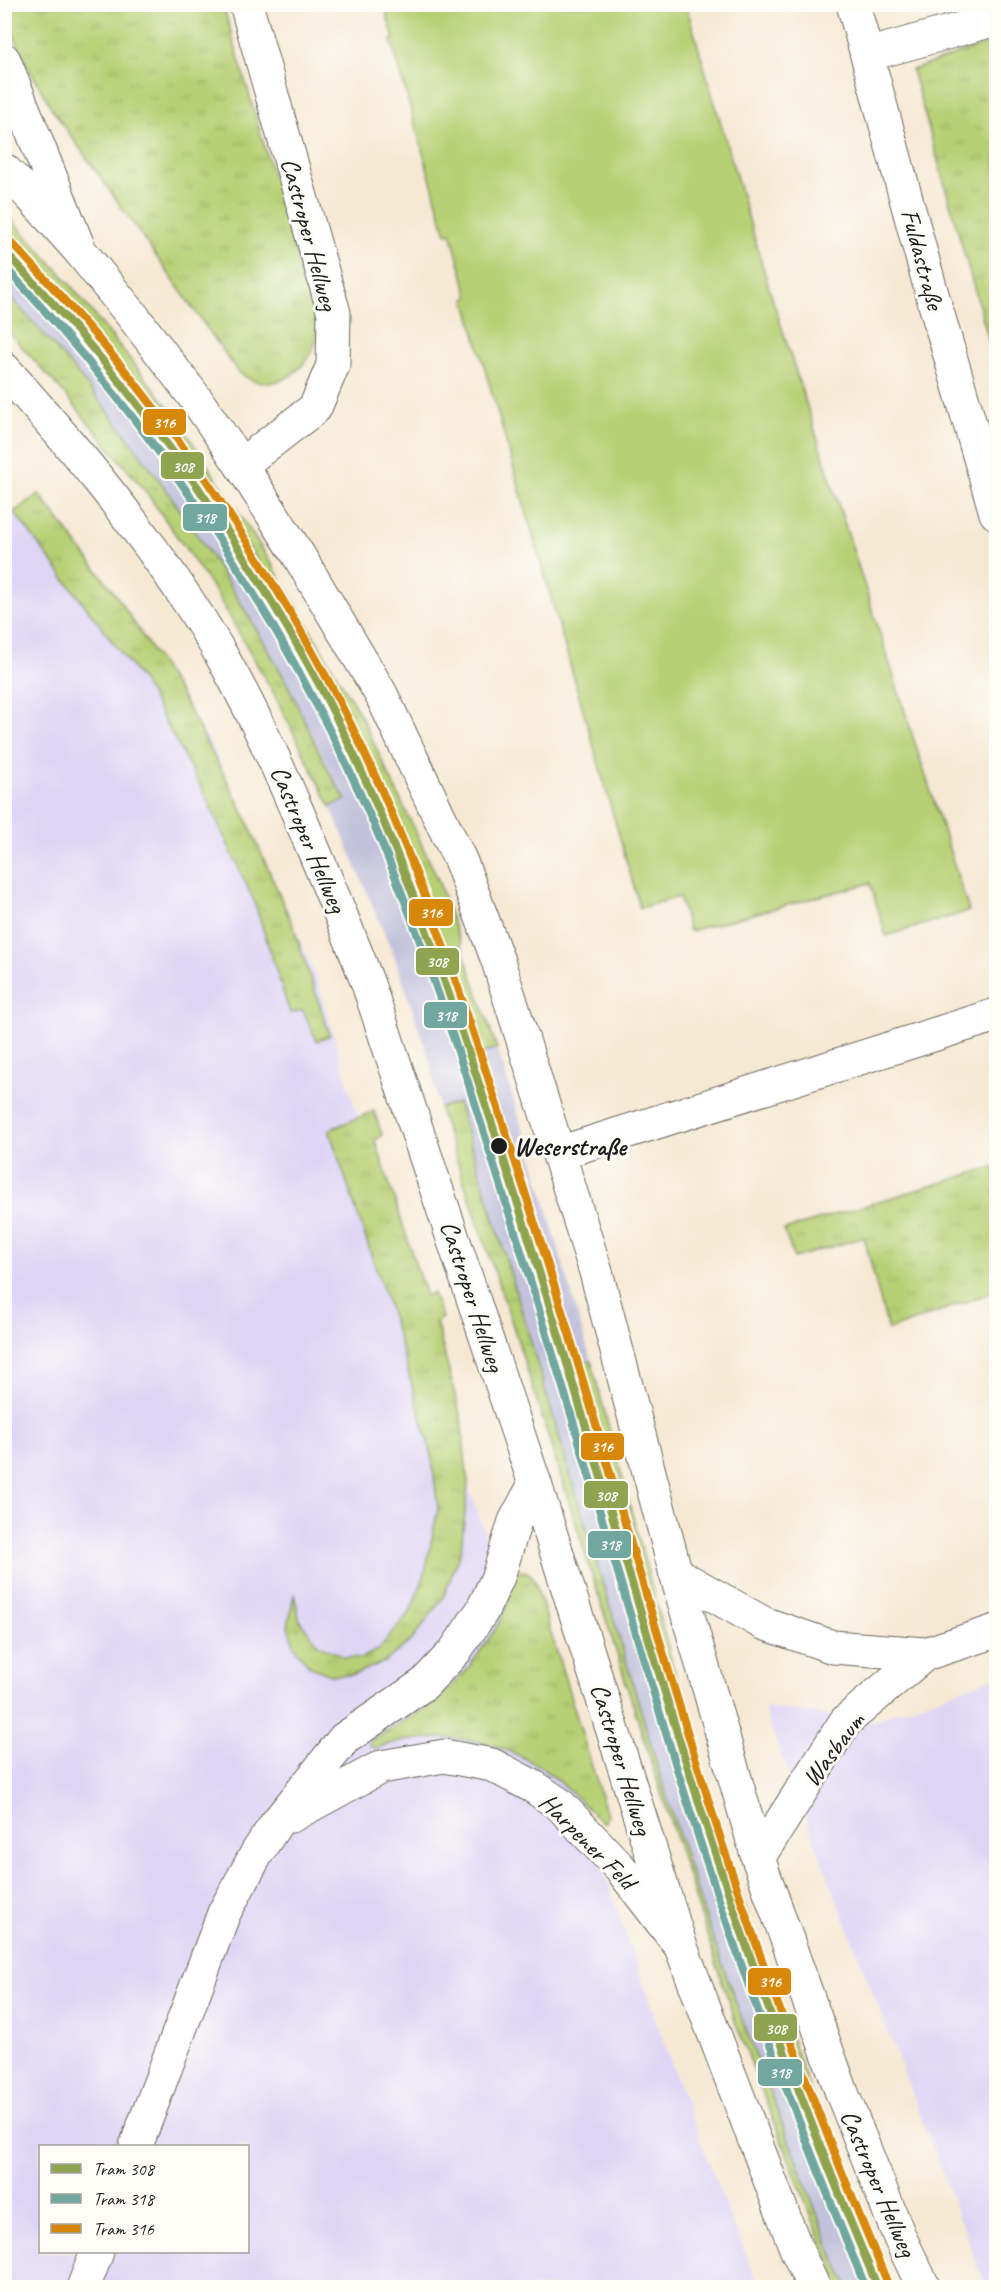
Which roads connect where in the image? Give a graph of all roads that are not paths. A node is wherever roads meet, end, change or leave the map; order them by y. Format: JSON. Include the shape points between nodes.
{"nodes":[{"id":1,"x":246,"y":4,"type":"edge"},
{"id":2,"x":853,"y":4,"type":"edge"},
{"id":3,"x":996,"y":19,"type":"edge"},
{"id":4,"x":867,"y":55,"type":"junction"},
{"id":5,"x":4,"y":60,"type":"edge"},
{"id":6,"x":4,"y":170,"type":"edge"},
{"id":7,"x":80,"y":251,"type":"junction"},
{"id":8,"x":4,"y":369,"type":"edge"},
{"id":9,"x":242,"y":465,"type":"junction"},
{"id":10,"x":996,"y":513,"type":"edge"},
{"id":11,"x":996,"y":1015,"type":"edge"},
{"id":12,"x":559,"y":1153,"type":"junction"},
{"id":13,"x":536,"y":1484,"type":"junction"},
{"id":14,"x":676,"y":1574,"type":"junction"},
{"id":15,"x":996,"y":1631,"type":"edge"},
{"id":16,"x":925,"y":1654,"type":"junction"},
{"id":17,"x":276,"y":1824,"type":"junction"},
{"id":18,"x":758,"y":1858,"type":"junction"},
{"id":19,"x":681,"y":1947,"type":"junction"},
{"id":20,"x":136,"y":2145,"type":"edge"},
{"id":21,"x":97,"y":2253,"type":"edge"},
{"id":22,"x":83,"y":2288,"type":"edge"},
{"id":23,"x":814,"y":2288,"type":"edge"},
{"id":24,"x":924,"y":2288,"type":"edge"}],
"edges":[{"from":1,"to":9,"type":"main road","name":"Castroper Hellweg","via":[[334,314],[333,365],[315,408]]},
{"from":2,"to":4,"type":"main road","name":"Fuldastraße"},
{"from":3,"to":4,"type":"main road"},
{"from":4,"to":10,"type":"main road","name":"Fuldastraße"},
{"from":5,"to":7,"type":"main road"},
{"from":6,"to":7,"type":"main road","name":"Castroper Hellweg"},
{"from":7,"to":9,"type":"main road","name":"Castroper Hellweg","via":[[189,389]]},
{"from":8,"to":13,"type":"main road","name":"Castroper Hellweg","via":[[134,524],[189,602],[231,672],[268,746],[368,984]]},
{"from":9,"to":12,"type":"main road","name":"Castroper Hellweg","via":[[381,694],[461,862],[498,961]]},
{"from":11,"to":12,"type":"main road"},
{"from":12,"to":14,"type":"main road","name":"Castroper Hellweg","via":[[596,1272]]},
{"from":13,"to":17,"type":"main road","name":"Harpener Feld","via":[[515,1521],[498,1577],[482,1611],[455,1651],[424,1684],[344,1739]]},
{"from":13,"to":19,"type":"main road","name":"Castroper Hellweg"},
{"from":14,"to":16,"type":"main road","name":"Wasbaum","via":[[763,1623],[833,1647]]},
{"from":14,"to":18,"type":"main road","name":"Castroper Hellweg"},
{"from":15,"to":16,"type":"main road","name":"Wasbaum"},
{"from":16,"to":18,"type":"main road","name":"Wasbaum","via":[[846,1721]]},
{"from":17,"to":19,"type":"main road","name":"Harpener Feld","via":[[381,1767],[444,1756],[492,1765],[559,1804],[621,1869]]},
{"from":17,"to":20,"type":"main road","name":"Harpener Feld","via":[[224,1913]]},
{"from":18,"to":24,"type":"main road","name":"Castroper Hellweg","via":[[842,2093]]},
{"from":19,"to":23,"type":"main road","name":"Castroper Hellweg"},
{"from":21,"to":22,"type":"main road"}]}
